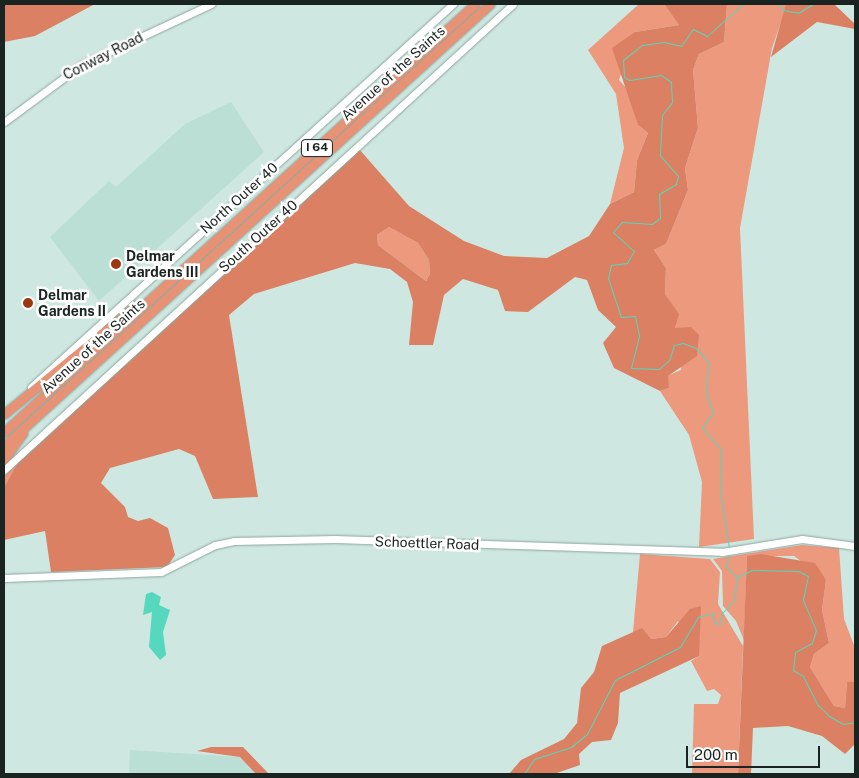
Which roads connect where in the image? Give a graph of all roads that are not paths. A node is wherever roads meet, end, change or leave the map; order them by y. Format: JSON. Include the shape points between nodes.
{"nodes":[{"id":1,"x":211,"y":4,"type":"edge"},
{"id":2,"x":453,"y":4,"type":"edge"},
{"id":3,"x":475,"y":4,"type":"edge"},
{"id":4,"x":490,"y":4,"type":"edge"},
{"id":5,"x":513,"y":4,"type":"edge"},
{"id":6,"x":4,"y":122,"type":"edge"},
{"id":7,"x":158,"y":292,"type":"junction"},
{"id":8,"x":4,"y":413,"type":"edge"},
{"id":9,"x":33,"y":419,"type":"junction"},
{"id":10,"x":4,"y":432,"type":"edge"},
{"id":11,"x":4,"y":446,"type":"edge"},
{"id":12,"x":4,"y":459,"type":"edge"},
{"id":13,"x":4,"y":470,"type":"edge"},
{"id":14,"x":855,"y":546,"type":"edge"},
{"id":15,"x":4,"y":578,"type":"edge"}],
"edges":[{"from":1,"to":6,"type":"street","name":"Conway Road","via":[[81,65]]},
{"from":2,"to":8,"type":"street","name":"North Outer 40"},
{"from":3,"to":7,"type":"highway","name":"Avenue of the Saints","number":"I 64"},
{"from":4,"to":9,"type":"highway","name":"Avenue of the Saints","number":"I 64"},
{"from":5,"to":13,"type":"street","name":"South Outer 40"},
{"from":7,"to":8,"type":"highway","via":[[131,309]]},
{"from":7,"to":10,"type":"highway","name":"Avenue of the Saints","number":"I 64"},
{"from":9,"to":11,"type":"highway","name":"Avenue of the Saints","number":"I 64"},
{"from":9,"to":12,"type":"highway"},
{"from":14,"to":15,"type":"street","name":"Schoettler Road","via":[[802,539],[746,550],[713,552],[335,539],[234,541],[215,545],[161,572]]}]}
